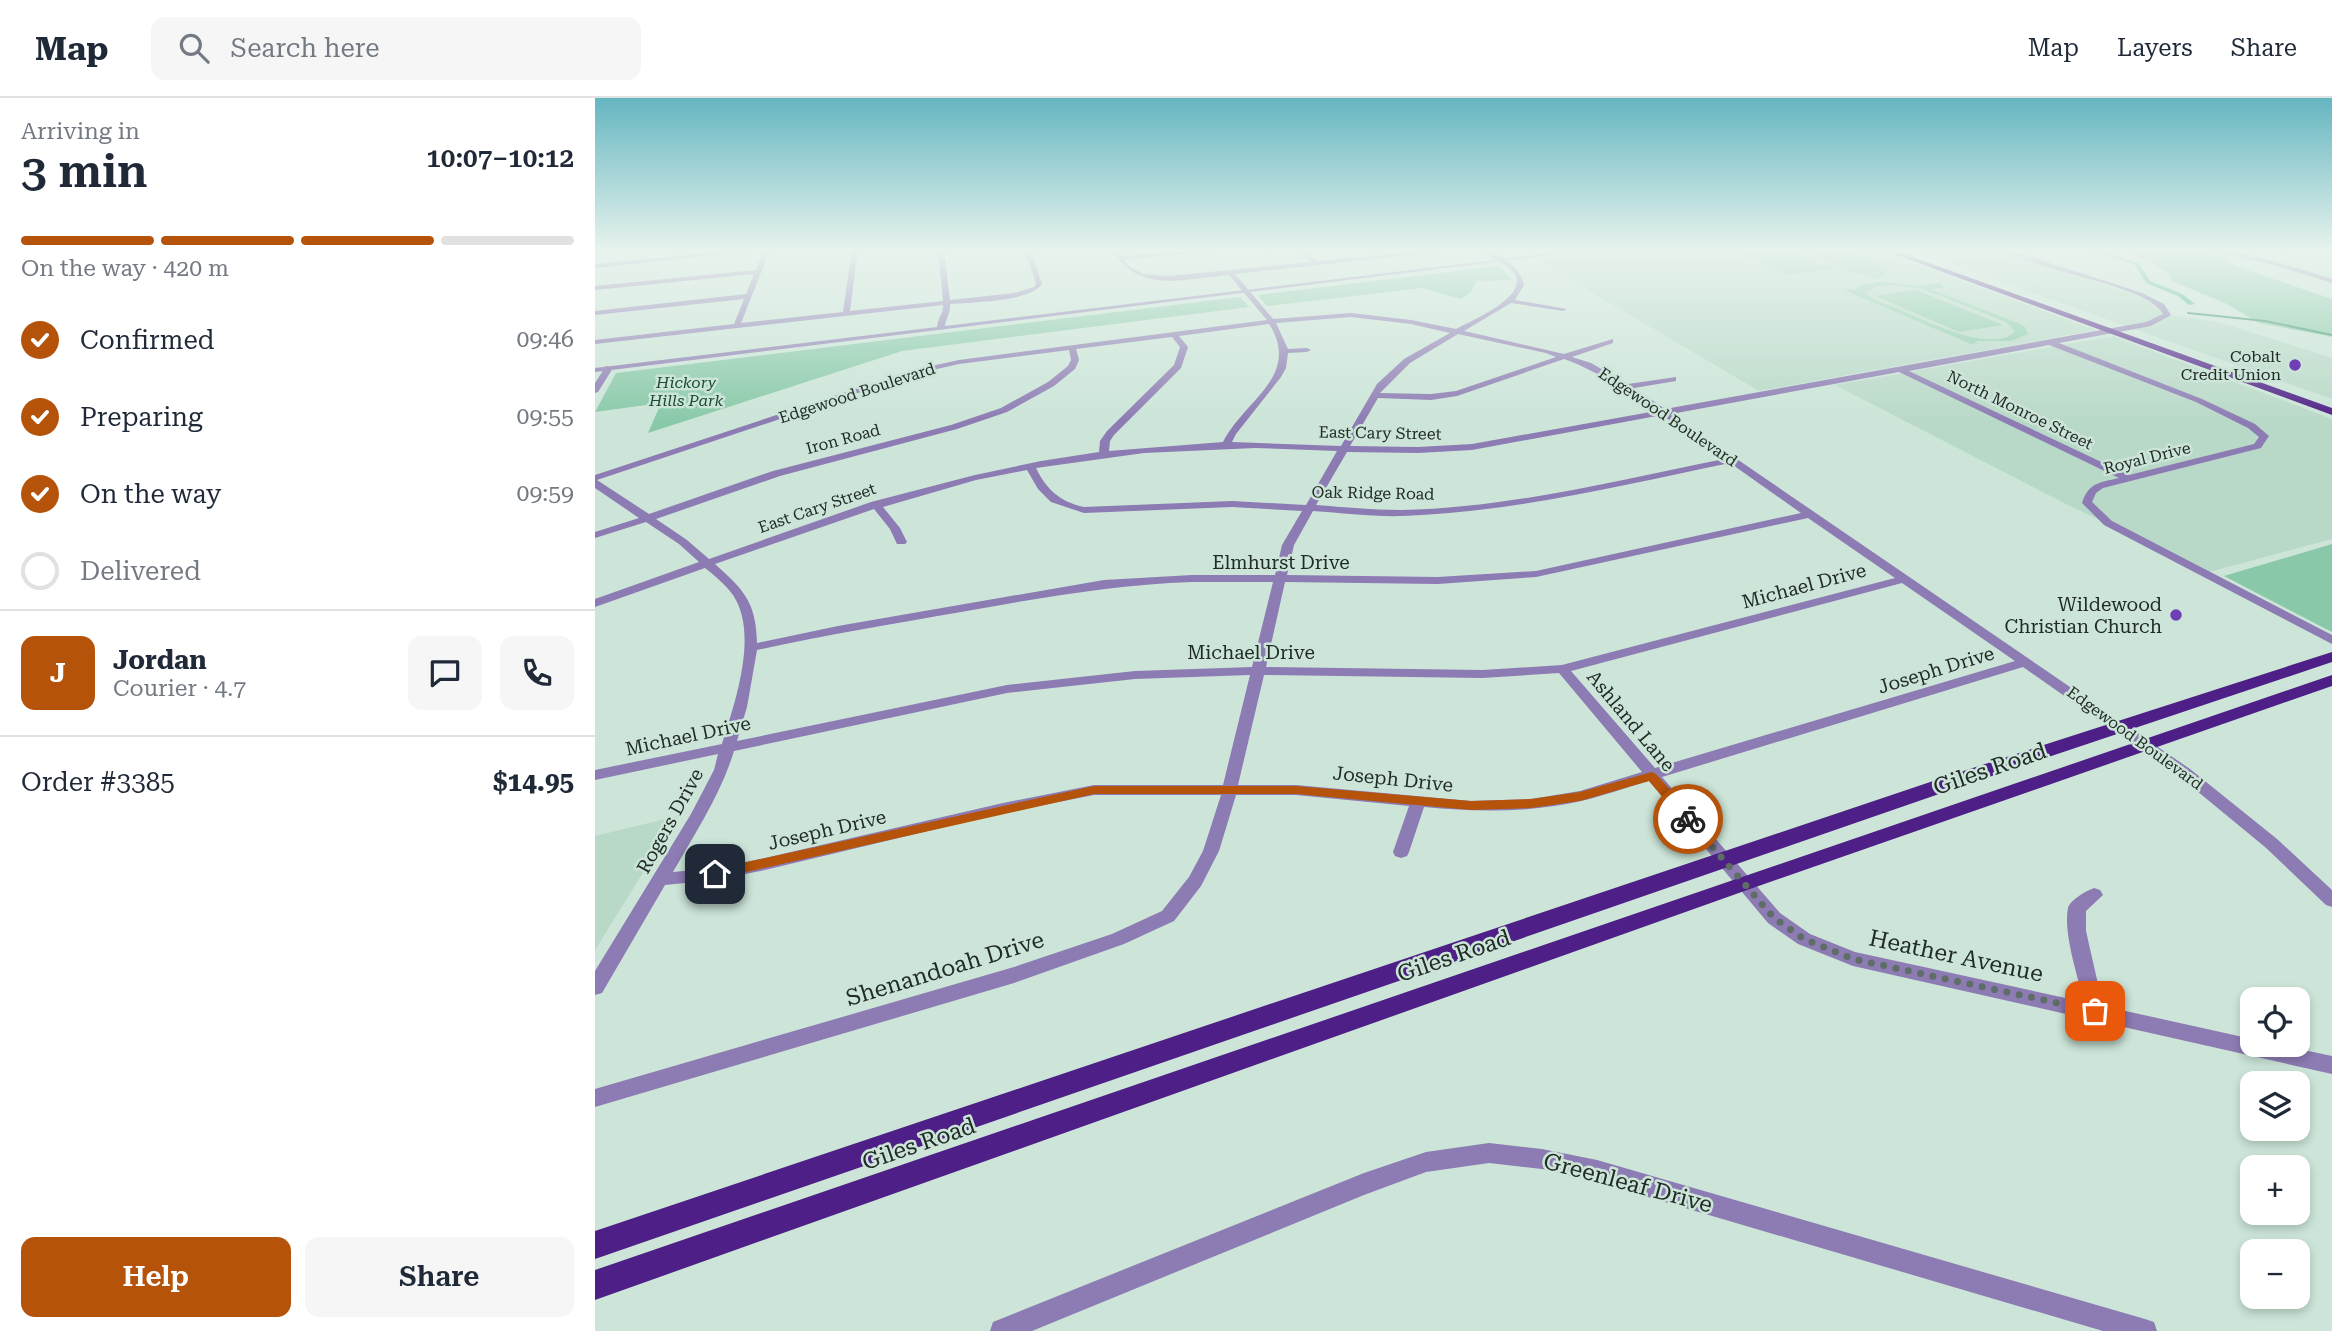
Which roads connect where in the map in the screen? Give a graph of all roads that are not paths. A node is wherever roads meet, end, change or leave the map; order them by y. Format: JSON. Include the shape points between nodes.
{"nodes":[{"id":1,"x":947,"y":307,"type":"joint"},
{"id":2,"x":644,"y":308,"type":"edge"},
{"id":3,"x":743,"y":308,"type":"edge"},
{"id":4,"x":847,"y":308,"type":"edge"},
{"id":5,"x":939,"y":308,"type":"edge"},
{"id":6,"x":1109,"y":308,"type":"edge"},
{"id":7,"x":1259,"y":308,"type":"edge"},
{"id":8,"x":1499,"y":308,"type":"edge"},
{"id":9,"x":1553,"y":308,"type":"edge"},
{"id":10,"x":2051,"y":308,"type":"edge"},
{"id":11,"x":2055,"y":308,"type":"edge"},
{"id":12,"x":2163,"y":308,"type":"edge"},
{"id":13,"x":1563,"y":309,"type":"dead end"},
{"id":14,"x":595,"y":313,"type":"edge"},
{"id":15,"x":846,"y":314,"type":"junction"},
{"id":16,"x":1270,"y":321,"type":"junction"},
{"id":17,"x":737,"y":324,"type":"junction"},
{"id":18,"x":957,"y":326,"type":"junction"},
{"id":19,"x":941,"y":328,"type":"junction"},
{"id":20,"x":2115,"y":330,"type":"junction"},
{"id":21,"x":1458,"y":332,"type":"junction"},
{"id":22,"x":1174,"y":334,"type":"junction"},
{"id":23,"x":1610,"y":341,"type":"dead end"},
{"id":24,"x":595,"y":342,"type":"edge"},
{"id":25,"x":2050,"y":343,"type":"junction"},
{"id":26,"x":1072,"y":347,"type":"junction"},
{"id":27,"x":1307,"y":350,"type":"dead end"},
{"id":28,"x":1286,"y":351,"type":"junction"},
{"id":29,"x":1565,"y":356,"type":"junction"},
{"id":30,"x":935,"y":367,"type":"junction"},
{"id":31,"x":609,"y":368,"type":"junction"},
{"id":32,"x":595,"y":370,"type":"edge"},
{"id":33,"x":1901,"y":370,"type":"junction"},
{"id":34,"x":946,"y":376,"type":"dead end"},
{"id":35,"x":1674,"y":379,"type":"dead end"},
{"id":36,"x":1627,"y":387,"type":"junction"},
{"id":37,"x":595,"y":390,"type":"edge"},
{"id":38,"x":1374,"y":395,"type":"junction"},
{"id":39,"x":2332,"y":405,"type":"edge"},
{"id":40,"x":2332,"y":412,"type":"edge"},
{"id":41,"x":1665,"y":413,"type":"junction"},
{"id":42,"x":1226,"y":445,"type":"junction"},
{"id":43,"x":1342,"y":450,"type":"junction"},
{"id":44,"x":1104,"y":454,"type":"junction"},
{"id":45,"x":1733,"y":460,"type":"junction"},
{"id":46,"x":1030,"y":466,"type":"junction"},
{"id":47,"x":2127,"y":478,"type":"junction"},
{"id":48,"x":595,"y":480,"type":"edge"},
{"id":49,"x":875,"y":504,"type":"junction"},
{"id":50,"x":1309,"y":507,"type":"junction"},
{"id":51,"x":1810,"y":514,"type":"junction"},
{"id":52,"x":648,"y":519,"type":"junction"},
{"id":53,"x":595,"y":535,"type":"edge"},
{"id":54,"x":901,"y":542,"type":"dead end"},
{"id":55,"x":705,"y":563,"type":"junction"},
{"id":56,"x":1279,"y":578,"type":"junction"},
{"id":57,"x":1904,"y":579,"type":"junction"},
{"id":58,"x":595,"y":603,"type":"edge"},
{"id":59,"x":2332,"y":640,"type":"edge"},
{"id":60,"x":751,"y":648,"type":"junction"},
{"id":61,"x":2332,"y":657,"type":"edge"},
{"id":62,"x":2027,"y":662,"type":"junction"},
{"id":63,"x":1562,"y":669,"type":"junction"},
{"id":64,"x":1258,"y":672,"type":"junction"},
{"id":65,"x":2332,"y":680,"type":"edge"},
{"id":66,"x":2120,"y":727,"type":"junction"},
{"id":67,"x":2144,"y":744,"type":"junction"},
{"id":68,"x":729,"y":746,"type":"junction"},
{"id":69,"x":595,"y":775,"type":"edge"},
{"id":70,"x":1652,"y":776,"type":"junction"},
{"id":71,"x":1230,"y":790,"type":"junction"},
{"id":72,"x":1418,"y":803,"type":"junction"},
{"id":73,"x":1401,"y":852,"type":"dead end"},
{"id":74,"x":1724,"y":860,"type":"junction"},
{"id":75,"x":660,"y":879,"type":"junction"},
{"id":76,"x":1743,"y":883,"type":"junction"},
{"id":77,"x":2094,"y":895,"type":"dead end"},
{"id":78,"x":2332,"y":900,"type":"edge"},
{"id":79,"x":595,"y":987,"type":"edge"},
{"id":80,"x":2095,"y":1011,"type":"junction"},
{"id":81,"x":2332,"y":1065,"type":"edge"},
{"id":82,"x":595,"y":1098,"type":"edge"},
{"id":83,"x":595,"y":1245,"type":"edge"},
{"id":84,"x":595,"y":1285,"type":"edge"},
{"id":85,"x":1002,"y":1331,"type":"edge"},
{"id":86,"x":2145,"y":1331,"type":"edge"}],
"edges":[{"from":1,"to":18,"type":"street"},
{"from":1,"to":19,"type":"street"},
{"from":2,"to":14,"type":"street"},
{"from":3,"to":17,"type":"street"},
{"from":4,"to":15,"type":"street"},
{"from":5,"to":15,"type":"street"},
{"from":6,"to":18,"type":"street"},
{"from":7,"to":16,"type":"street"},
{"from":8,"to":21,"type":"street","name":"Shenandoah Drive"},
{"from":9,"to":13,"type":"street"},
{"from":10,"to":20,"type":"main road"},
{"from":11,"to":20,"type":"main road"},
{"from":12,"to":20,"type":"street","name":"East Cary Street","via":[[2167,315],[2158,321]]},
{"from":15,"to":17,"type":"street"},
{"from":16,"to":21,"type":"street","name":"Edgewood Boulevard","via":[[1387,314]]},
{"from":16,"to":22,"type":"street","name":"Edgewood Boulevard"},
{"from":16,"to":28,"type":"street"},
{"from":17,"to":24,"type":"street"},
{"from":18,"to":19,"type":"street"},
{"from":19,"to":31,"type":"street"},
{"from":20,"to":25,"type":"street","name":"East Cary Street"},
{"from":20,"to":39,"type":"main road"},
{"from":20,"to":40,"type":"main road"},
{"from":21,"to":29,"type":"street","name":"Edgewood Boulevard"},
{"from":21,"to":38,"type":"street","name":"Shenandoah Drive","via":[[1407,361]]},
{"from":22,"to":26,"type":"street","name":"Edgewood Boulevard"},
{"from":22,"to":44,"type":"street","via":[[1184,347],[1178,366],[1110,433]]},
{"from":23,"to":29,"type":"street"},
{"from":25,"to":33,"type":"street","name":"East Cary Street"},
{"from":25,"to":47,"type":"street","name":"Royal Drive","via":[[2227,413],[2264,436],[2258,446]]},
{"from":26,"to":30,"type":"street","name":"Edgewood Boulevard"},
{"from":26,"to":52,"type":"street","name":"Iron Road","via":[[1072,367],[1031,398],[1005,410],[762,478]]},
{"from":27,"to":28,"type":"street"},
{"from":28,"to":42,"type":"street","via":[[1282,368]]},
{"from":29,"to":36,"type":"street","name":"Edgewood Boulevard"},
{"from":29,"to":38,"type":"street","via":[[1457,393]]},
{"from":30,"to":34,"type":"street"},
{"from":30,"to":48,"type":"street","name":"Edgewood Boulevard"},
{"from":31,"to":32,"type":"street"},
{"from":31,"to":37,"type":"street"},
{"from":33,"to":41,"type":"street","name":"East Cary Street"},
{"from":33,"to":47,"type":"street","name":"North Monroe Street"},
{"from":35,"to":36,"type":"street"},
{"from":36,"to":41,"type":"street","name":"Edgewood Boulevard"},
{"from":38,"to":43,"type":"street","name":"Shenandoah Drive"},
{"from":41,"to":43,"type":"street","name":"East Cary Street","via":[[1472,447],[1423,452]]},
{"from":41,"to":45,"type":"street","name":"Edgewood Boulevard"},
{"from":42,"to":43,"type":"street","name":"East Cary Street"},
{"from":42,"to":44,"type":"street","name":"East Cary Street"},
{"from":43,"to":50,"type":"street","name":"Shenandoah Drive"},
{"from":44,"to":46,"type":"street","name":"East Cary Street"},
{"from":45,"to":50,"type":"street","name":"Oak Ridge Road","via":[[1494,506],[1401,513]]},
{"from":45,"to":51,"type":"street","name":"Edgewood Boulevard"},
{"from":46,"to":49,"type":"street","name":"East Cary Street"},
{"from":46,"to":50,"type":"street","name":"Oak Ridge Road","via":[[1048,495],[1075,510],[1232,503]]},
{"from":47,"to":59,"type":"street","name":"Royal Drive","via":[[2091,491],[2087,502],[2091,509],[2120,529]]},
{"from":48,"to":52,"type":"street","name":"Rogers Drive"},
{"from":49,"to":54,"type":"street"},
{"from":49,"to":55,"type":"street","name":"East Cary Street"},
{"from":50,"to":56,"type":"street","name":"Shenandoah Drive","via":[[1288,545]]},
{"from":51,"to":56,"type":"street","name":"Elmhurst Drive","via":[[1536,574],[1412,582]]},
{"from":51,"to":57,"type":"street","name":"Edgewood Boulevard"},
{"from":52,"to":53,"type":"street","name":"Iron Road"},
{"from":52,"to":55,"type":"street","name":"Rogers Drive"},
{"from":55,"to":58,"type":"street","name":"East Cary Street"},
{"from":55,"to":60,"type":"street","name":"Rogers Drive","via":[[739,595],[750,618]]},
{"from":56,"to":60,"type":"street","name":"Elmhurst Drive","via":[[1117,582]]},
{"from":56,"to":64,"type":"street","name":"Shenandoah Drive"},
{"from":57,"to":62,"type":"street","name":"Edgewood Boulevard"},
{"from":57,"to":63,"type":"street","name":"Michael Drive"},
{"from":60,"to":68,"type":"street","name":"Rogers Drive"},
{"from":61,"to":66,"type":"main road","name":"Giles Road"},
{"from":62,"to":66,"type":"street","name":"Edgewood Boulevard"},
{"from":62,"to":70,"type":"street","name":"Joseph Drive"},
{"from":63,"to":64,"type":"street","name":"Michael Drive","via":[[1458,677]]},
{"from":63,"to":70,"type":"street","name":"Ashland Lane"},
{"from":64,"to":68,"type":"street","name":"Michael Drive","via":[[1128,674],[1071,680]]},
{"from":64,"to":71,"type":"street","name":"Shenandoah Drive"},
{"from":65,"to":67,"type":"main road","name":"Giles Road"},
{"from":66,"to":67,"type":"street","name":"Edgewood Boulevard"},
{"from":66,"to":74,"type":"main road","name":"Giles Road"},
{"from":67,"to":76,"type":"main road","name":"Giles Road"},
{"from":67,"to":78,"type":"street","name":"Edgewood Boulevard","via":[[2233,810]]},
{"from":68,"to":69,"type":"street","name":"Michael Drive"},
{"from":68,"to":75,"type":"street","name":"Rogers Drive","via":[[698,815]]},
{"from":70,"to":72,"type":"street","name":"Joseph Drive","via":[[1531,804]]},
{"from":70,"to":74,"type":"street","name":"Ashland Lane"},
{"from":71,"to":72,"type":"street","name":"Joseph Drive","via":[[1324,791]]},
{"from":71,"to":75,"type":"street","name":"Joseph Drive","via":[[1094,790],[765,864]]},
{"from":71,"to":82,"type":"street","name":"Shenandoah Drive","via":[[1212,851],[1168,916],[1118,939],[1014,975]]},
{"from":72,"to":73,"type":"street"},
{"from":74,"to":76,"type":"street","name":"Heather Avenue"},
{"from":74,"to":83,"type":"main road","name":"Giles Road"},
{"from":75,"to":79,"type":"street","name":"Rogers Drive"},
{"from":76,"to":80,"type":"street","name":"Heather Avenue","via":[[1774,918],[1804,939],[1853,959]]},
{"from":76,"to":84,"type":"main road","name":"Giles Road"},
{"from":77,"to":80,"type":"street","via":[[2077,908],[2077,931]]},
{"from":80,"to":81,"type":"street","name":"Heather Avenue"},
{"from":85,"to":86,"type":"street","name":"Greenleaf Drive","via":[[1364,1184],[1426,1163],[1489,1153],[1597,1171]]}]}
